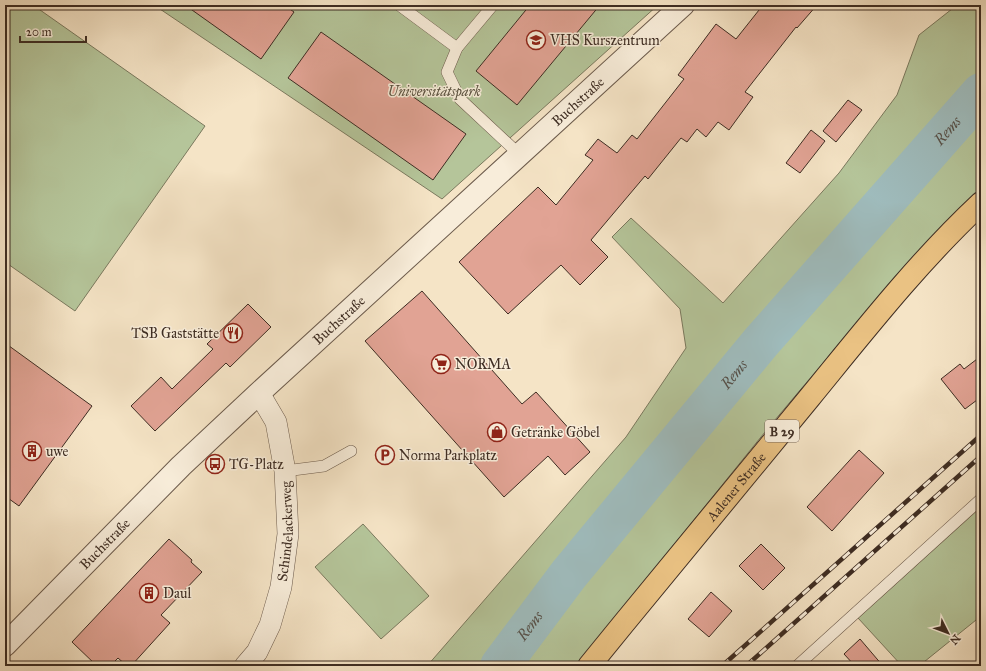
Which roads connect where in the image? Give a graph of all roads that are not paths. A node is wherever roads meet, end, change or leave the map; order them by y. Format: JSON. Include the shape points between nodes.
{"nodes":[{"id":1,"x":399,"y":5,"type":"edge"},
{"id":2,"x":493,"y":5,"type":"edge"},
{"id":3,"x":682,"y":5,"type":"edge"},
{"id":4,"x":457,"y":48,"type":"junction"},
{"id":5,"x":520,"y":155,"type":"junction"},
{"id":6,"x":981,"y":202,"type":"edge"},
{"id":7,"x":259,"y":393,"type":"junction"},
{"id":8,"x":351,"y":451,"type":"dead end"},
{"id":9,"x":285,"y":471,"type":"junction"},
{"id":10,"x":981,"y":499,"type":"edge"},
{"id":11,"x":5,"y":645,"type":"edge"},
{"id":12,"x":245,"y":666,"type":"edge"},
{"id":13,"x":589,"y":666,"type":"edge"},
{"id":14,"x":797,"y":666,"type":"edge"}],
"edges":[{"from":1,"to":4,"type":"lane"},
{"from":2,"to":4,"type":"lane"},
{"from":3,"to":5,"type":"street","name":"Buchstraße"},
{"from":4,"to":5,"type":"lane","via":[[447,72],[460,100]]},
{"from":5,"to":7,"type":"street","name":"Buchstraße"},
{"from":6,"to":13,"type":"main road","name":"Aalener Straße","number":"B 29","via":[[916,271],[856,342]]},
{"from":7,"to":9,"type":"street","name":"Schindelackerweg","via":[[276,422]]},
{"from":7,"to":11,"type":"street","name":"Buchstraße","via":[[181,466]]},
{"from":8,"to":9,"type":"lane","via":[[324,466]]},
{"from":9,"to":12,"type":"street","name":"Schindelackerweg","via":[[288,534],[281,587],[257,652]]},
{"from":10,"to":14,"type":"lane"}]}
